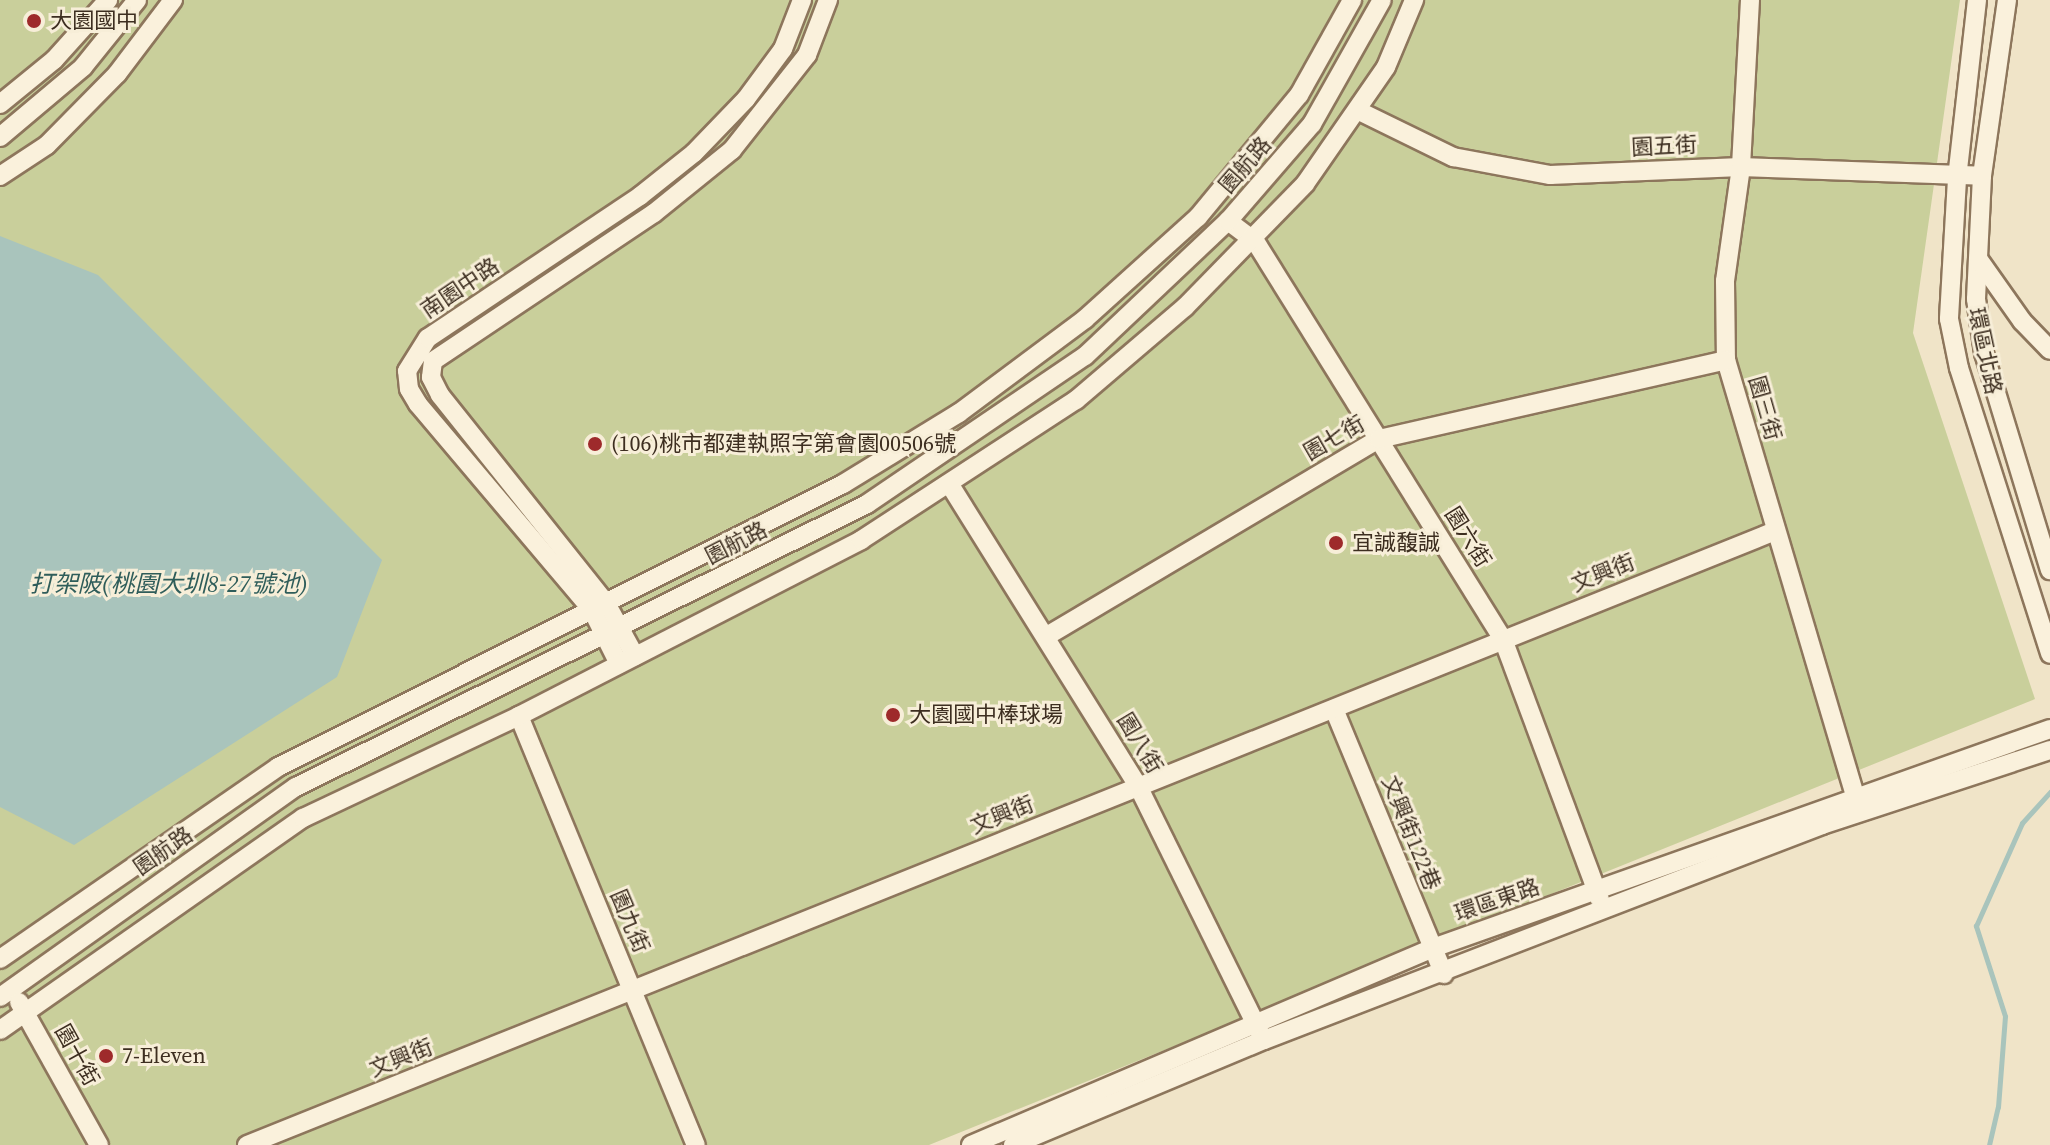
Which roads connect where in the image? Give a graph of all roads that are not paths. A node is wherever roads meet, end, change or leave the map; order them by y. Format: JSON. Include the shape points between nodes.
{"nodes":[{"id":1,"x":108,"y":0,"type":"edge"},
{"id":2,"x":137,"y":0,"type":"edge"},
{"id":3,"x":173,"y":0,"type":"edge"},
{"id":4,"x":802,"y":0,"type":"edge"},
{"id":5,"x":828,"y":0,"type":"edge"},
{"id":6,"x":1352,"y":0,"type":"edge"},
{"id":7,"x":1382,"y":0,"type":"edge"},
{"id":8,"x":1414,"y":0,"type":"edge"},
{"id":9,"x":1750,"y":0,"type":"edge"},
{"id":10,"x":1977,"y":0,"type":"edge"},
{"id":11,"x":2007,"y":0,"type":"edge"},
{"id":12,"x":0,"y":104,"type":"edge"},
{"id":13,"x":1359,"y":111,"type":"junction"},
{"id":14,"x":0,"y":137,"type":"edge"},
{"id":15,"x":1741,"y":167,"type":"junction"},
{"id":16,"x":0,"y":176,"type":"edge"},
{"id":17,"x":1982,"y":176,"type":"junction"},
{"id":18,"x":1957,"y":179,"type":"junction"},
{"id":19,"x":1228,"y":221,"type":"junction"},
{"id":20,"x":1255,"y":241,"type":"junction"},
{"id":21,"x":1979,"y":260,"type":"junction"},
{"id":22,"x":2050,"y":350,"type":"edge"},
{"id":23,"x":1726,"y":360,"type":"junction"},
{"id":24,"x":1379,"y":439,"type":"junction"},
{"id":25,"x":950,"y":485,"type":"junction"},
{"id":26,"x":1775,"y":531,"type":"junction"},
{"id":27,"x":2050,"y":570,"type":"edge"},
{"id":28,"x":599,"y":607,"type":"junction"},
{"id":29,"x":613,"y":631,"type":"junction"},
{"id":30,"x":1047,"y":636,"type":"junction"},
{"id":31,"x":1503,"y":639,"type":"junction"},
{"id":32,"x":2050,"y":654,"type":"edge"},
{"id":33,"x":627,"y":660,"type":"junction"},
{"id":34,"x":1334,"y":709,"type":"junction"},
{"id":35,"x":519,"y":716,"type":"junction"},
{"id":36,"x":2050,"y":729,"type":"edge"},
{"id":37,"x":2050,"y":750,"type":"edge"},
{"id":38,"x":1138,"y":786,"type":"junction"},
{"id":39,"x":1858,"y":806,"type":"junction"},
{"id":40,"x":1595,"y":891,"type":"junction"},
{"id":41,"x":1607,"y":911,"type":"junction"},
{"id":42,"x":1433,"y":948,"type":"junction"},
{"id":43,"x":0,"y":959,"type":"edge"},
{"id":44,"x":1444,"y":974,"type":"junction"},
{"id":45,"x":634,"y":991,"type":"junction"},
{"id":46,"x":4,"y":994,"type":"edge"},
{"id":47,"x":25,"y":1010,"type":"junction"},
{"id":48,"x":0,"y":1030,"type":"edge"},
{"id":49,"x":1260,"y":1034,"type":"junction"},
{"id":50,"x":99,"y":1145,"type":"edge"},
{"id":51,"x":247,"y":1145,"type":"edge"},
{"id":52,"x":696,"y":1145,"type":"edge"},
{"id":53,"x":971,"y":1145,"type":"edge"},
{"id":54,"x":1013,"y":1145,"type":"edge"}],
"edges":[{"from":1,"to":12,"type":"street","via":[[54,60]]},
{"from":2,"to":14,"type":"street","via":[[83,67]]},
{"from":3,"to":16,"type":"street","via":[[117,74],[47,145]]},
{"from":4,"to":28,"type":"street","name":"南園中路","via":[[783,49],[746,99],[694,153],[640,196],[428,338],[412,356],[409,389],[418,404]]},
{"from":5,"to":28,"type":"street","name":"南園中路","via":[[807,55],[732,150],[654,213],[433,361],[431,377],[440,395]]},
{"from":6,"to":28,"type":"street","via":[[1322,61],[1270,136],[1162,254],[1085,319],[908,446]]},
{"from":7,"to":19,"type":"street","name":"園航路","via":[[1312,124]]},
{"from":8,"to":13,"type":"street","via":[[1386,67]]},
{"from":9,"to":15,"type":"street","name":"園三街"},
{"from":10,"to":18,"type":"street","name":"環區北路"},
{"from":11,"to":17,"type":"street","name":"環區北路"},
{"from":13,"to":15,"type":"street","name":"園五街","via":[[1453,157],[1550,175]]},
{"from":13,"to":20,"type":"street"},
{"from":15,"to":18,"type":"street","name":"園五街"},
{"from":15,"to":23,"type":"street","name":"園三街","via":[[1725,281]]},
{"from":17,"to":18,"type":"street","name":"園五街"},
{"from":17,"to":21,"type":"street","name":"環區北路"},
{"from":18,"to":32,"type":"street","name":"環區北路","via":[[1949,319],[1959,368]]},
{"from":19,"to":20,"type":"street","name":"園六街"},
{"from":19,"to":29,"type":"street","name":"園航路","via":[[1085,356],[970,436],[867,504]]},
{"from":20,"to":24,"type":"street","name":"園六街"},
{"from":20,"to":25,"type":"street","via":[[1076,400]]},
{"from":21,"to":22,"type":"street","via":[[2022,321]]},
{"from":21,"to":27,"type":"street","name":"環區北路","via":[[1976,299],[1984,353]]},
{"from":23,"to":24,"type":"street","name":"園七街"},
{"from":23,"to":26,"type":"street","name":"園三街"},
{"from":24,"to":30,"type":"street","name":"園七街"},
{"from":24,"to":31,"type":"street","name":"園六街"},
{"from":25,"to":30,"type":"street","name":"園八街"},
{"from":25,"to":33,"type":"street","via":[[861,540]]},
{"from":26,"to":31,"type":"street","name":"文興街"},
{"from":26,"to":39,"type":"street","name":"園三街"},
{"from":28,"to":29,"type":"street","name":"南園中路"},
{"from":28,"to":43,"type":"street","via":[[278,767]]},
{"from":29,"to":33,"type":"street","name":"南園中路"},
{"from":29,"to":46,"type":"street","name":"園航路","via":[[296,787]]},
{"from":30,"to":38,"type":"street","name":"園八街"},
{"from":31,"to":34,"type":"street","name":"文興街"},
{"from":31,"to":40,"type":"street","name":"園六街"},
{"from":33,"to":35,"type":"street"},
{"from":34,"to":38,"type":"street","name":"文興街"},
{"from":34,"to":42,"type":"street","name":"文興街122巷"},
{"from":35,"to":45,"type":"street","name":"園九街"},
{"from":35,"to":47,"type":"street","via":[[303,818]]},
{"from":36,"to":39,"type":"street","name":"環區東路"},
{"from":37,"to":39,"type":"street","name":"環區東路"},
{"from":38,"to":45,"type":"street","name":"文興街"},
{"from":38,"to":49,"type":"street","name":"園八街"},
{"from":39,"to":40,"type":"street","name":"環區東路"},
{"from":39,"to":41,"type":"street","name":"環區東路"},
{"from":40,"to":41,"type":"street","name":"園六街"},
{"from":40,"to":42,"type":"street","name":"環區東路"},
{"from":41,"to":44,"type":"street","name":"環區東路"},
{"from":42,"to":44,"type":"street","name":"文興街122巷"},
{"from":42,"to":49,"type":"street","name":"環區東路"},
{"from":44,"to":49,"type":"street","name":"環區東路"},
{"from":45,"to":51,"type":"street","name":"文興街"},
{"from":45,"to":52,"type":"street","name":"園九街"},
{"from":46,"to":47,"type":"street","name":"園十街"},
{"from":47,"to":48,"type":"street"},
{"from":47,"to":50,"type":"street","name":"園十街"},
{"from":49,"to":53,"type":"street","name":"環區東路"},
{"from":49,"to":54,"type":"street","name":"環區東路"}]}
